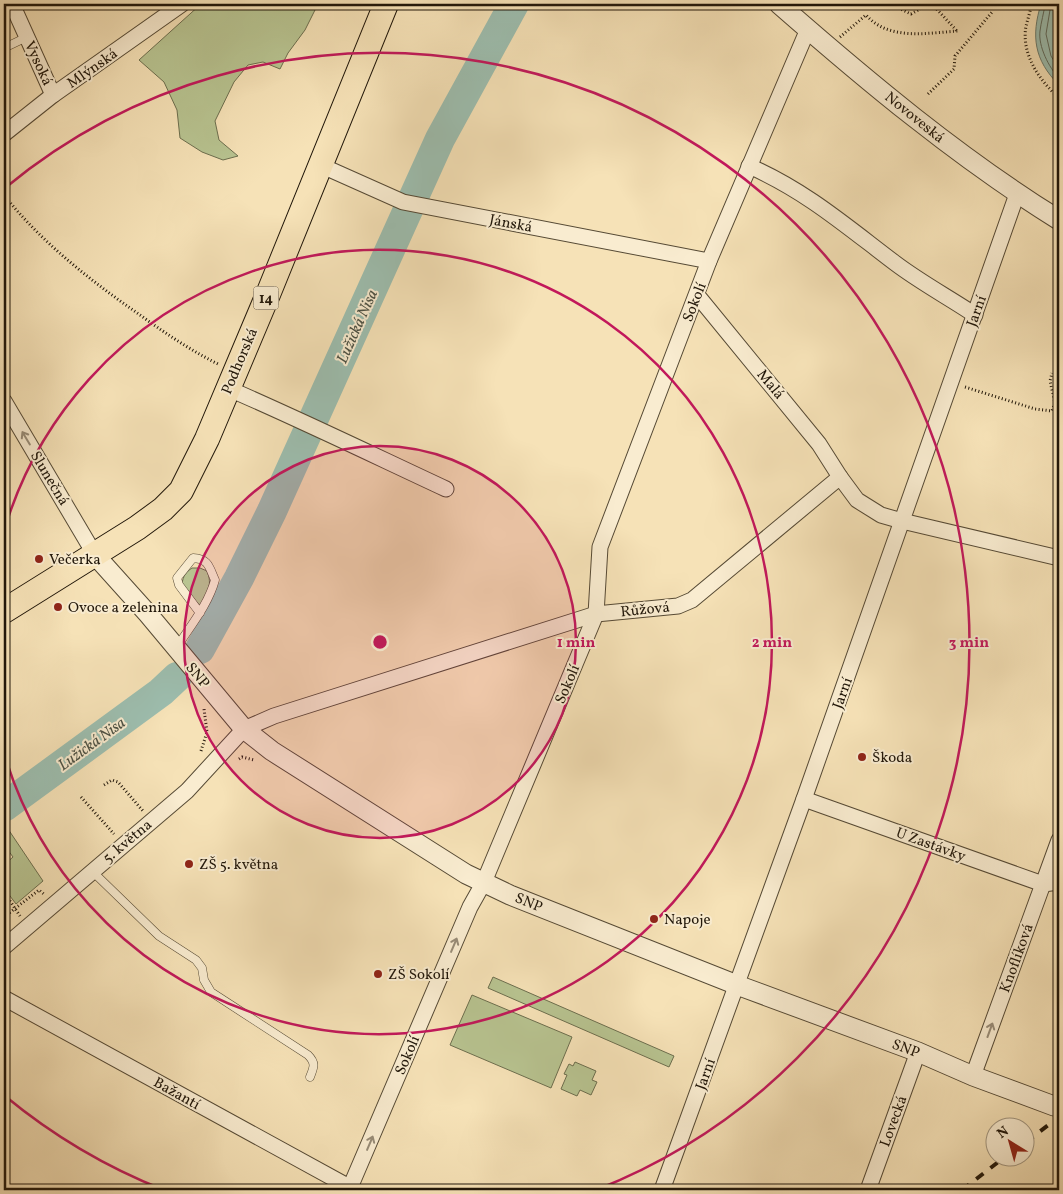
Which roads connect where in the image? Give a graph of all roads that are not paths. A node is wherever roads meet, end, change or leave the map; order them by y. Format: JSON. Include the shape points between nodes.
{"nodes":[{"id":1,"x":12,"y":4,"type":"edge"},
{"id":2,"x":182,"y":4,"type":"edge"},
{"id":3,"x":386,"y":4,"type":"edge"},
{"id":4,"x":779,"y":4,"type":"edge"},
{"id":5,"x":808,"y":29,"type":"junction"},
{"id":6,"x":27,"y":37,"type":"junction"},
{"id":7,"x":4,"y":48,"type":"edge"},
{"id":8,"x":53,"y":95,"type":"junction"},
{"id":9,"x":4,"y":134,"type":"edge"},
{"id":10,"x":320,"y":165,"type":"junction"},
{"id":11,"x":750,"y":166,"type":"junction"},
{"id":12,"x":1017,"y":194,"type":"junction"},
{"id":13,"x":1059,"y":220,"type":"edge"},
{"id":14,"x":709,"y":262,"type":"junction"},
{"id":15,"x":696,"y":295,"type":"junction"},
{"id":16,"x":975,"y":314,"type":"junction"},
{"id":17,"x":231,"y":380,"type":"junction"},
{"id":18,"x":4,"y":401,"type":"edge"},
{"id":19,"x":840,"y":477,"type":"junction"},
{"id":20,"x":446,"y":489,"type":"dead end"},
{"id":21,"x":902,"y":521,"type":"junction"},
{"id":22,"x":96,"y":555,"type":"junction"},
{"id":23,"x":1059,"y":558,"type":"edge"},
{"id":24,"x":4,"y":611,"type":"edge"},
{"id":25,"x":200,"y":613,"type":"junction"},
{"id":26,"x":596,"y":614,"type":"junction"},
{"id":27,"x":176,"y":648,"type":"junction"},
{"id":28,"x":244,"y":729,"type":"junction"},
{"id":29,"x":804,"y":799,"type":"junction"},
{"id":30,"x":1059,"y":840,"type":"edge"},
{"id":31,"x":92,"y":871,"type":"junction"},
{"id":32,"x":484,"y":882,"type":"junction"},
{"id":33,"x":1059,"y":882,"type":"edge"},
{"id":34,"x":1043,"y":884,"type":"junction"},
{"id":35,"x":4,"y":947,"type":"edge"},
{"id":36,"x":737,"y":985,"type":"junction"},
{"id":37,"x":4,"y":998,"type":"edge"},
{"id":38,"x":918,"y":1052,"type":"junction"},
{"id":39,"x":973,"y":1076,"type":"junction"},
{"id":40,"x":310,"y":1077,"type":"dead end"},
{"id":41,"x":1054,"y":1106,"type":"dead end"},
{"id":42,"x":350,"y":1189,"type":"edge"},
{"id":43,"x":662,"y":1190,"type":"edge"},
{"id":44,"x":868,"y":1190,"type":"edge"}],
"edges":[{"from":1,"to":6,"type":"street","name":"Vysoká"},
{"from":2,"to":8,"type":"street","name":"Mlýnská"},
{"from":3,"to":10,"type":"main road","name":"Podhorská","number":"14"},
{"from":4,"to":5,"type":"street","name":"Novoveská"},
{"from":5,"to":11,"type":"street","name":"Sokolí"},
{"from":5,"to":12,"type":"street","name":"Novoveská","via":[[936,134]]},
{"from":6,"to":7,"type":"lane"},
{"from":6,"to":8,"type":"street","name":"Vysoká"},
{"from":8,"to":9,"type":"street","name":"Mlýnská"},
{"from":10,"to":14,"type":"street","name":"Jánská","via":[[403,202]]},
{"from":10,"to":17,"type":"main road","name":"Podhorská","number":"14"},
{"from":11,"to":14,"type":"street","name":"Sokolí"},
{"from":11,"to":16,"type":"street","via":[[822,206],[897,264]]},
{"from":12,"to":13,"type":"street","name":"Novoveská"},
{"from":12,"to":16,"type":"street","name":"Jarní"},
{"from":14,"to":15,"type":"street","name":"Sokolí"},
{"from":15,"to":19,"type":"street","name":"Malá","via":[[819,444]]},
{"from":15,"to":26,"type":"street","name":"Sokolí","via":[[600,547]]},
{"from":16,"to":21,"type":"street","name":"Jarní"},
{"from":17,"to":20,"type":"street","via":[[323,432]]},
{"from":17,"to":22,"type":"main road","name":"Podhorská","number":"14","via":[[207,439],[181,490],[156,514]]},
{"from":22,"to":18,"type":"street","name":"Slunečná","one_way":true},
{"from":19,"to":21,"type":"street","via":[[857,500]]},
{"from":19,"to":26,"type":"street","name":"Růžová","via":[[692,600],[678,606]]},
{"from":21,"to":23,"type":"street"},
{"from":21,"to":29,"type":"street","name":"Jarní"},
{"from":22,"to":24,"type":"main road","name":"Podhorská","number":"14"},
{"from":22,"to":27,"type":"street","name":"SNP"},
{"from":25,"to":25,"type":"lane","via":[[216,580],[207,563],[193,558],[177,578]]},
{"from":25,"to":27,"type":"lane"},
{"from":26,"to":28,"type":"street","name":"Růžová","via":[[274,716]]},
{"from":26,"to":32,"type":"street","name":"Sokolí"},
{"from":27,"to":28,"type":"street","name":"SNP"},
{"from":28,"to":31,"type":"street","name":"5. května","via":[[187,791]]},
{"from":28,"to":32,"type":"street","name":"SNP","via":[[272,751],[466,874]]},
{"from":29,"to":34,"type":"street","name":"U Zastávky"},
{"from":29,"to":36,"type":"street","name":"Jarní"},
{"from":30,"to":34,"type":"street","name":"Knoflíková"},
{"from":31,"to":35,"type":"street","name":"5. května"},
{"from":31,"to":40,"type":"lane","via":[[159,936],[196,960],[211,992],[308,1055],[315,1065]]},
{"from":32,"to":36,"type":"street","name":"SNP"},
{"from":42,"to":32,"type":"street","name":"Sokolí","one_way":true,"via":[[470,907]]},
{"from":33,"to":34,"type":"street","name":"U Zastávky"},
{"from":39,"to":34,"type":"street","name":"Knoflíková","one_way":true},
{"from":36,"to":38,"type":"street","name":"SNP"},
{"from":36,"to":43,"type":"street","name":"Jarní"},
{"from":37,"to":42,"type":"street","name":"Bažantí"},
{"from":38,"to":39,"type":"street","name":"SNP"},
{"from":38,"to":44,"type":"street","name":"Lovecká"},
{"from":39,"to":41,"type":"street","name":"SNP"}]}
